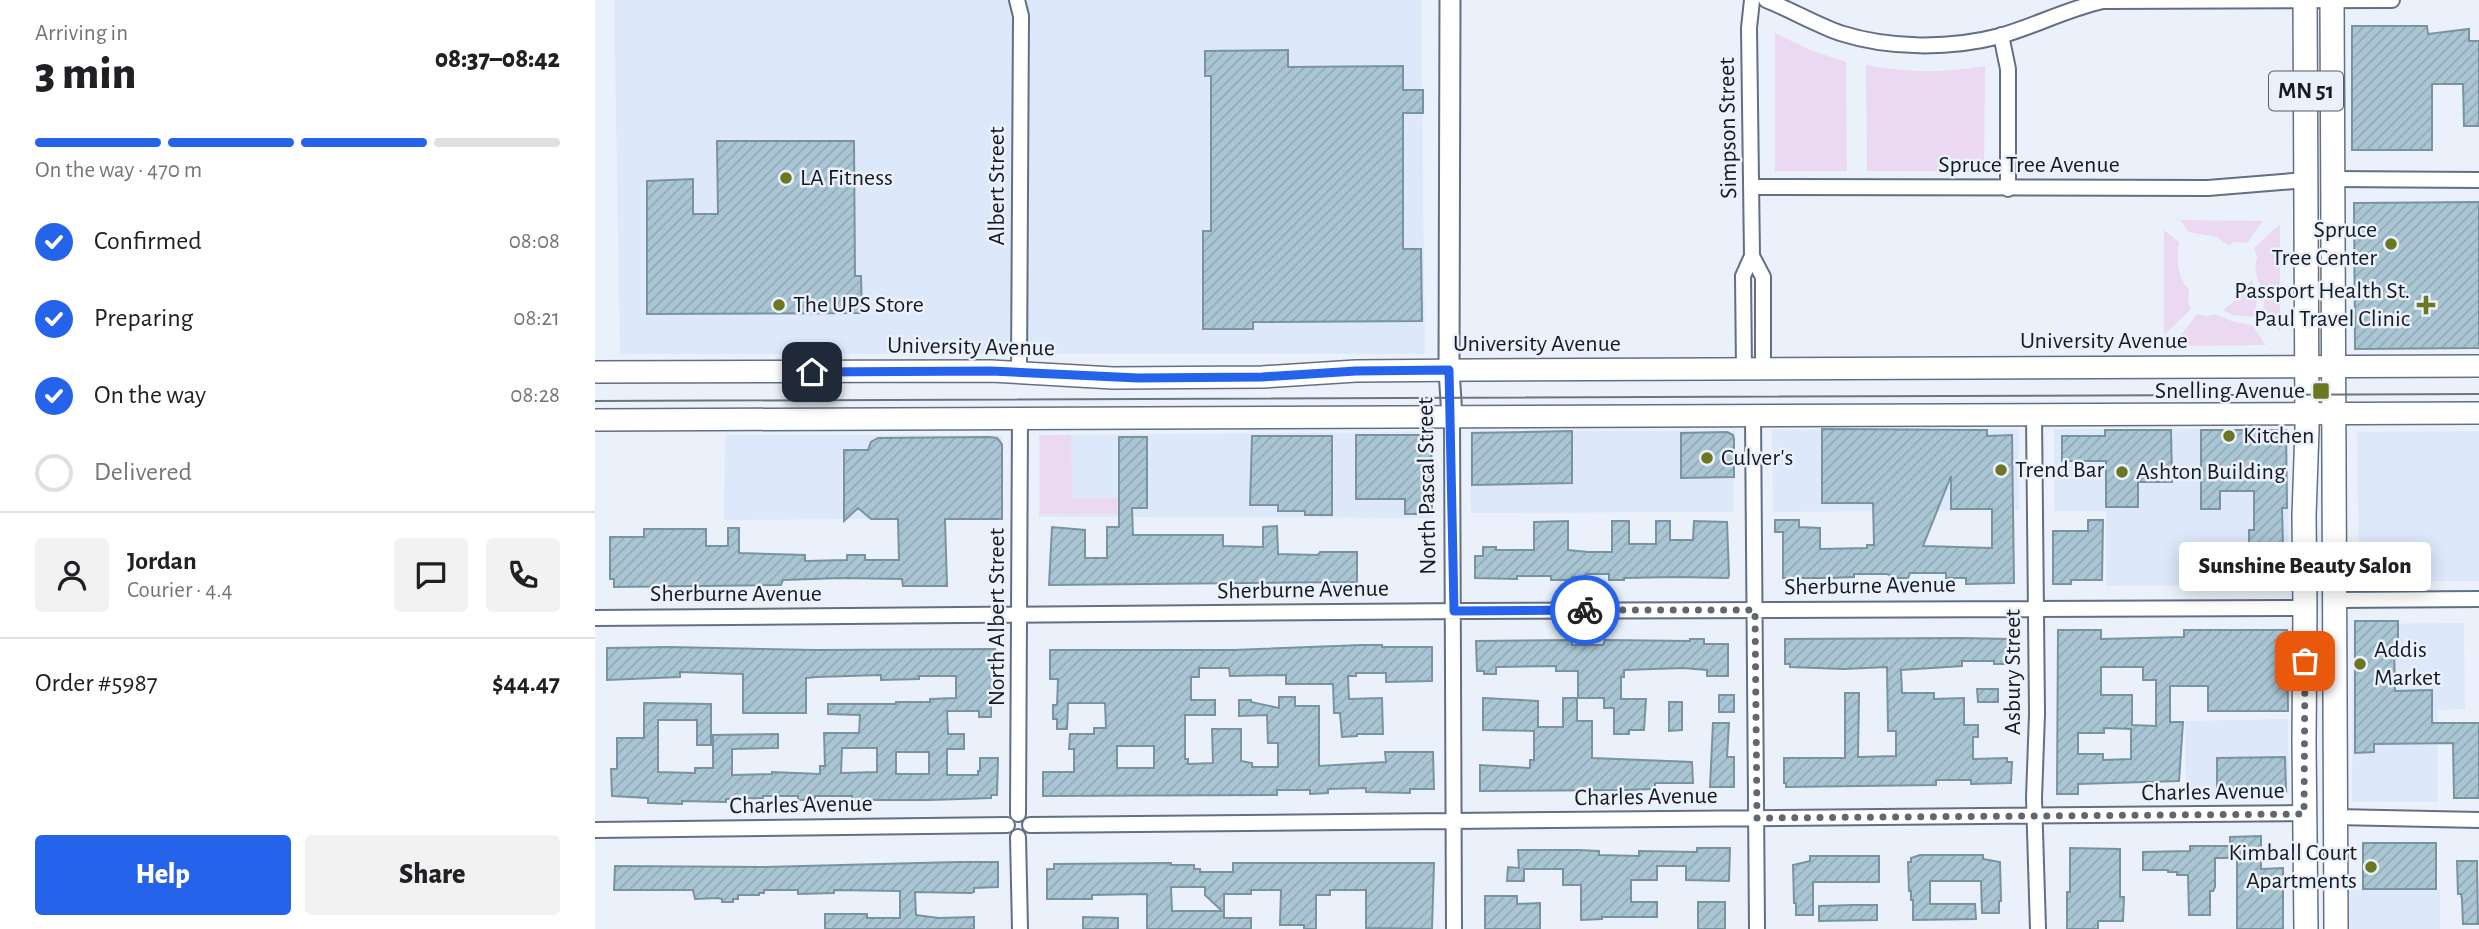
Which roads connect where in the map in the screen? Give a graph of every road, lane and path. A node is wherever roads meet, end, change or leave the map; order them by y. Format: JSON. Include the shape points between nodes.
{"nodes":[{"id":1,"x":1017,"y":0,"type":"edge"},
{"id":2,"x":1450,"y":0,"type":"edge"},
{"id":3,"x":1752,"y":0,"type":"edge"},
{"id":4,"x":1766,"y":0,"type":"edge"},
{"id":5,"x":2392,"y":0,"type":"edge"},
{"id":6,"x":2103,"y":1,"type":"edge"},
{"id":7,"x":2305,"y":1,"type":"edge"},
{"id":8,"x":2332,"y":1,"type":"edge"},
{"id":9,"x":2001,"y":35,"type":"junction"},
{"id":10,"x":2332,"y":179,"type":"junction"},
{"id":11,"x":2306,"y":180,"type":"junction"},
{"id":12,"x":2479,"y":180,"type":"edge"},
{"id":13,"x":1752,"y":187,"type":"junction"},
{"id":14,"x":2008,"y":188,"type":"junction"},
{"id":15,"x":2479,"y":366,"type":"edge"},
{"id":16,"x":2307,"y":367,"type":"junction"},
{"id":17,"x":2335,"y":367,"type":"junction"},
{"id":18,"x":1754,"y":369,"type":"junction"},
{"id":19,"x":1449,"y":370,"type":"junction"},
{"id":20,"x":595,"y":372,"type":"edge"},
{"id":21,"x":1019,"y":372,"type":"junction"},
{"id":22,"x":2479,"y":413,"type":"edge"},
{"id":23,"x":2307,"y":414,"type":"junction"},
{"id":24,"x":2334,"y":414,"type":"junction"},
{"id":25,"x":2034,"y":415,"type":"junction"},
{"id":26,"x":1753,"y":416,"type":"junction"},
{"id":27,"x":1452,"y":418,"type":"junction"},
{"id":28,"x":1020,"y":419,"type":"junction"},
{"id":29,"x":595,"y":420,"type":"edge"},
{"id":30,"x":2479,"y":599,"type":"edge"},
{"id":31,"x":2334,"y":600,"type":"junction"},
{"id":32,"x":2035,"y":608,"type":"junction"},
{"id":33,"x":2305,"y":608,"type":"junction"},
{"id":34,"x":1755,"y":610,"type":"junction"},
{"id":35,"x":1454,"y":611,"type":"junction"},
{"id":36,"x":1021,"y":616,"type":"junction"},
{"id":37,"x":595,"y":618,"type":"edge"},
{"id":38,"x":2334,"y":712,"type":"junction"},
{"id":39,"x":1018,"y":814,"type":"junction"},
{"id":40,"x":2304,"y":814,"type":"junction"},
{"id":41,"x":2035,"y":816,"type":"junction"},
{"id":42,"x":2335,"y":817,"type":"junction"},
{"id":43,"x":1757,"y":818,"type":"junction"},
{"id":44,"x":2479,"y":820,"type":"edge"},
{"id":45,"x":1454,"y":821,"type":"junction"},
{"id":46,"x":1007,"y":825,"type":"junction"},
{"id":47,"x":1030,"y":825,"type":"junction"},
{"id":48,"x":595,"y":830,"type":"edge"},
{"id":49,"x":1019,"y":838,"type":"junction"},
{"id":50,"x":1020,"y":929,"type":"edge"},
{"id":51,"x":1454,"y":929,"type":"edge"},
{"id":52,"x":1757,"y":929,"type":"edge"},
{"id":53,"x":2038,"y":929,"type":"edge"},
{"id":54,"x":2306,"y":929,"type":"edge"},
{"id":55,"x":2336,"y":929,"type":"edge"}],
"edges":[{"from":1,"to":21,"type":"street","name":"Albert Street","via":[[1021,16]]},
{"from":2,"to":19,"type":"street","name":"North Pascal Street"},
{"from":3,"to":13,"type":"street","name":"Simpson Street"},
{"from":4,"to":9,"type":"street","via":[[1865,39],[1931,46]]},
{"from":5,"to":8,"type":"street"},
{"from":6,"to":7,"type":"street"},
{"from":6,"to":9,"type":"street"},
{"from":7,"to":8,"type":"street"},
{"from":7,"to":11,"type":"main road","number":"MN 51"},
{"from":8,"to":10,"type":"main road","number":"MN 51"},
{"from":9,"to":14,"type":"street","via":[[2008,69]]},
{"from":10,"to":12,"type":"street"},
{"from":10,"to":17,"type":"main road","number":"MN 51"},
{"from":11,"to":14,"type":"street","name":"Spruce Tree Avenue","via":[[2208,188]]},
{"from":11,"to":16,"type":"main road","number":"MN 51"},
{"from":13,"to":14,"type":"street","name":"Spruce Tree Avenue"},
{"from":13,"to":18,"type":"street","name":"Simpson Street","via":[[1752,256],[1763,277]]},
{"from":15,"to":17,"type":"main road","name":"University Avenue"},
{"from":16,"to":17,"type":"main road","name":"University Avenue"},
{"from":16,"to":18,"type":"main road","name":"University Avenue"},
{"from":16,"to":23,"type":"main road","number":"MN 51"},
{"from":17,"to":24,"type":"main road","number":"MN 51"},
{"from":18,"to":19,"type":"main road","name":"University Avenue"},
{"from":19,"to":21,"type":"main road","name":"University Avenue","via":[[1113,378]]},
{"from":19,"to":27,"type":"street","name":"North Pascal Street"},
{"from":20,"to":21,"type":"main road","name":"University Avenue"},
{"from":22,"to":24,"type":"main road"},
{"from":23,"to":24,"type":"main road"},
{"from":23,"to":25,"type":"main road"},
{"from":23,"to":33,"type":"main road","number":"MN 51"},
{"from":24,"to":31,"type":"main road","number":"MN 51"},
{"from":25,"to":26,"type":"main road"},
{"from":25,"to":32,"type":"street","name":"Asbury Street"},
{"from":26,"to":27,"type":"main road"},
{"from":26,"to":34,"type":"street"},
{"from":27,"to":28,"type":"main road"},
{"from":27,"to":35,"type":"street","name":"North Pascal Street"},
{"from":28,"to":29,"type":"main road"},
{"from":28,"to":36,"type":"street","name":"North Albert Street"},
{"from":30,"to":31,"type":"street"},
{"from":31,"to":38,"type":"main road","number":"MN 51"},
{"from":32,"to":33,"type":"street","name":"Sherburne Avenue"},
{"from":32,"to":34,"type":"street","name":"Sherburne Avenue"},
{"from":32,"to":41,"type":"street","name":"Asbury Street"},
{"from":33,"to":38,"type":"main road","via":[[2317,621]]},
{"from":33,"to":40,"type":"main road","number":"MN 51"},
{"from":34,"to":35,"type":"street","name":"Sherburne Avenue"},
{"from":34,"to":43,"type":"street"},
{"from":35,"to":36,"type":"street","name":"Sherburne Avenue"},
{"from":35,"to":45,"type":"street","name":"North Pascal Street"},
{"from":36,"to":37,"type":"street","name":"Sherburne Avenue"},
{"from":36,"to":39,"type":"street","name":"North Albert Street"},
{"from":38,"to":42,"type":"main road","number":"MN 51"},
{"from":39,"to":46,"type":"street"},
{"from":39,"to":47,"type":"street"},
{"from":40,"to":41,"type":"street","name":"Charles Avenue"},
{"from":40,"to":54,"type":"main road","number":"MN 51"},
{"from":41,"to":43,"type":"street","name":"Charles Avenue"},
{"from":41,"to":53,"type":"street","name":"Asbury Street"},
{"from":42,"to":44,"type":"street"},
{"from":42,"to":55,"type":"main road","number":"MN 51"},
{"from":43,"to":45,"type":"street","name":"Charles Avenue"},
{"from":43,"to":52,"type":"street"},
{"from":45,"to":47,"type":"street","name":"Charles Avenue"},
{"from":45,"to":51,"type":"street","name":"North Pascal Street"},
{"from":46,"to":48,"type":"street","name":"Charles Avenue"},
{"from":46,"to":49,"type":"street","via":[[1011,835]]},
{"from":47,"to":49,"type":"street","via":[[1028,833]]},
{"from":49,"to":50,"type":"street"}]}
